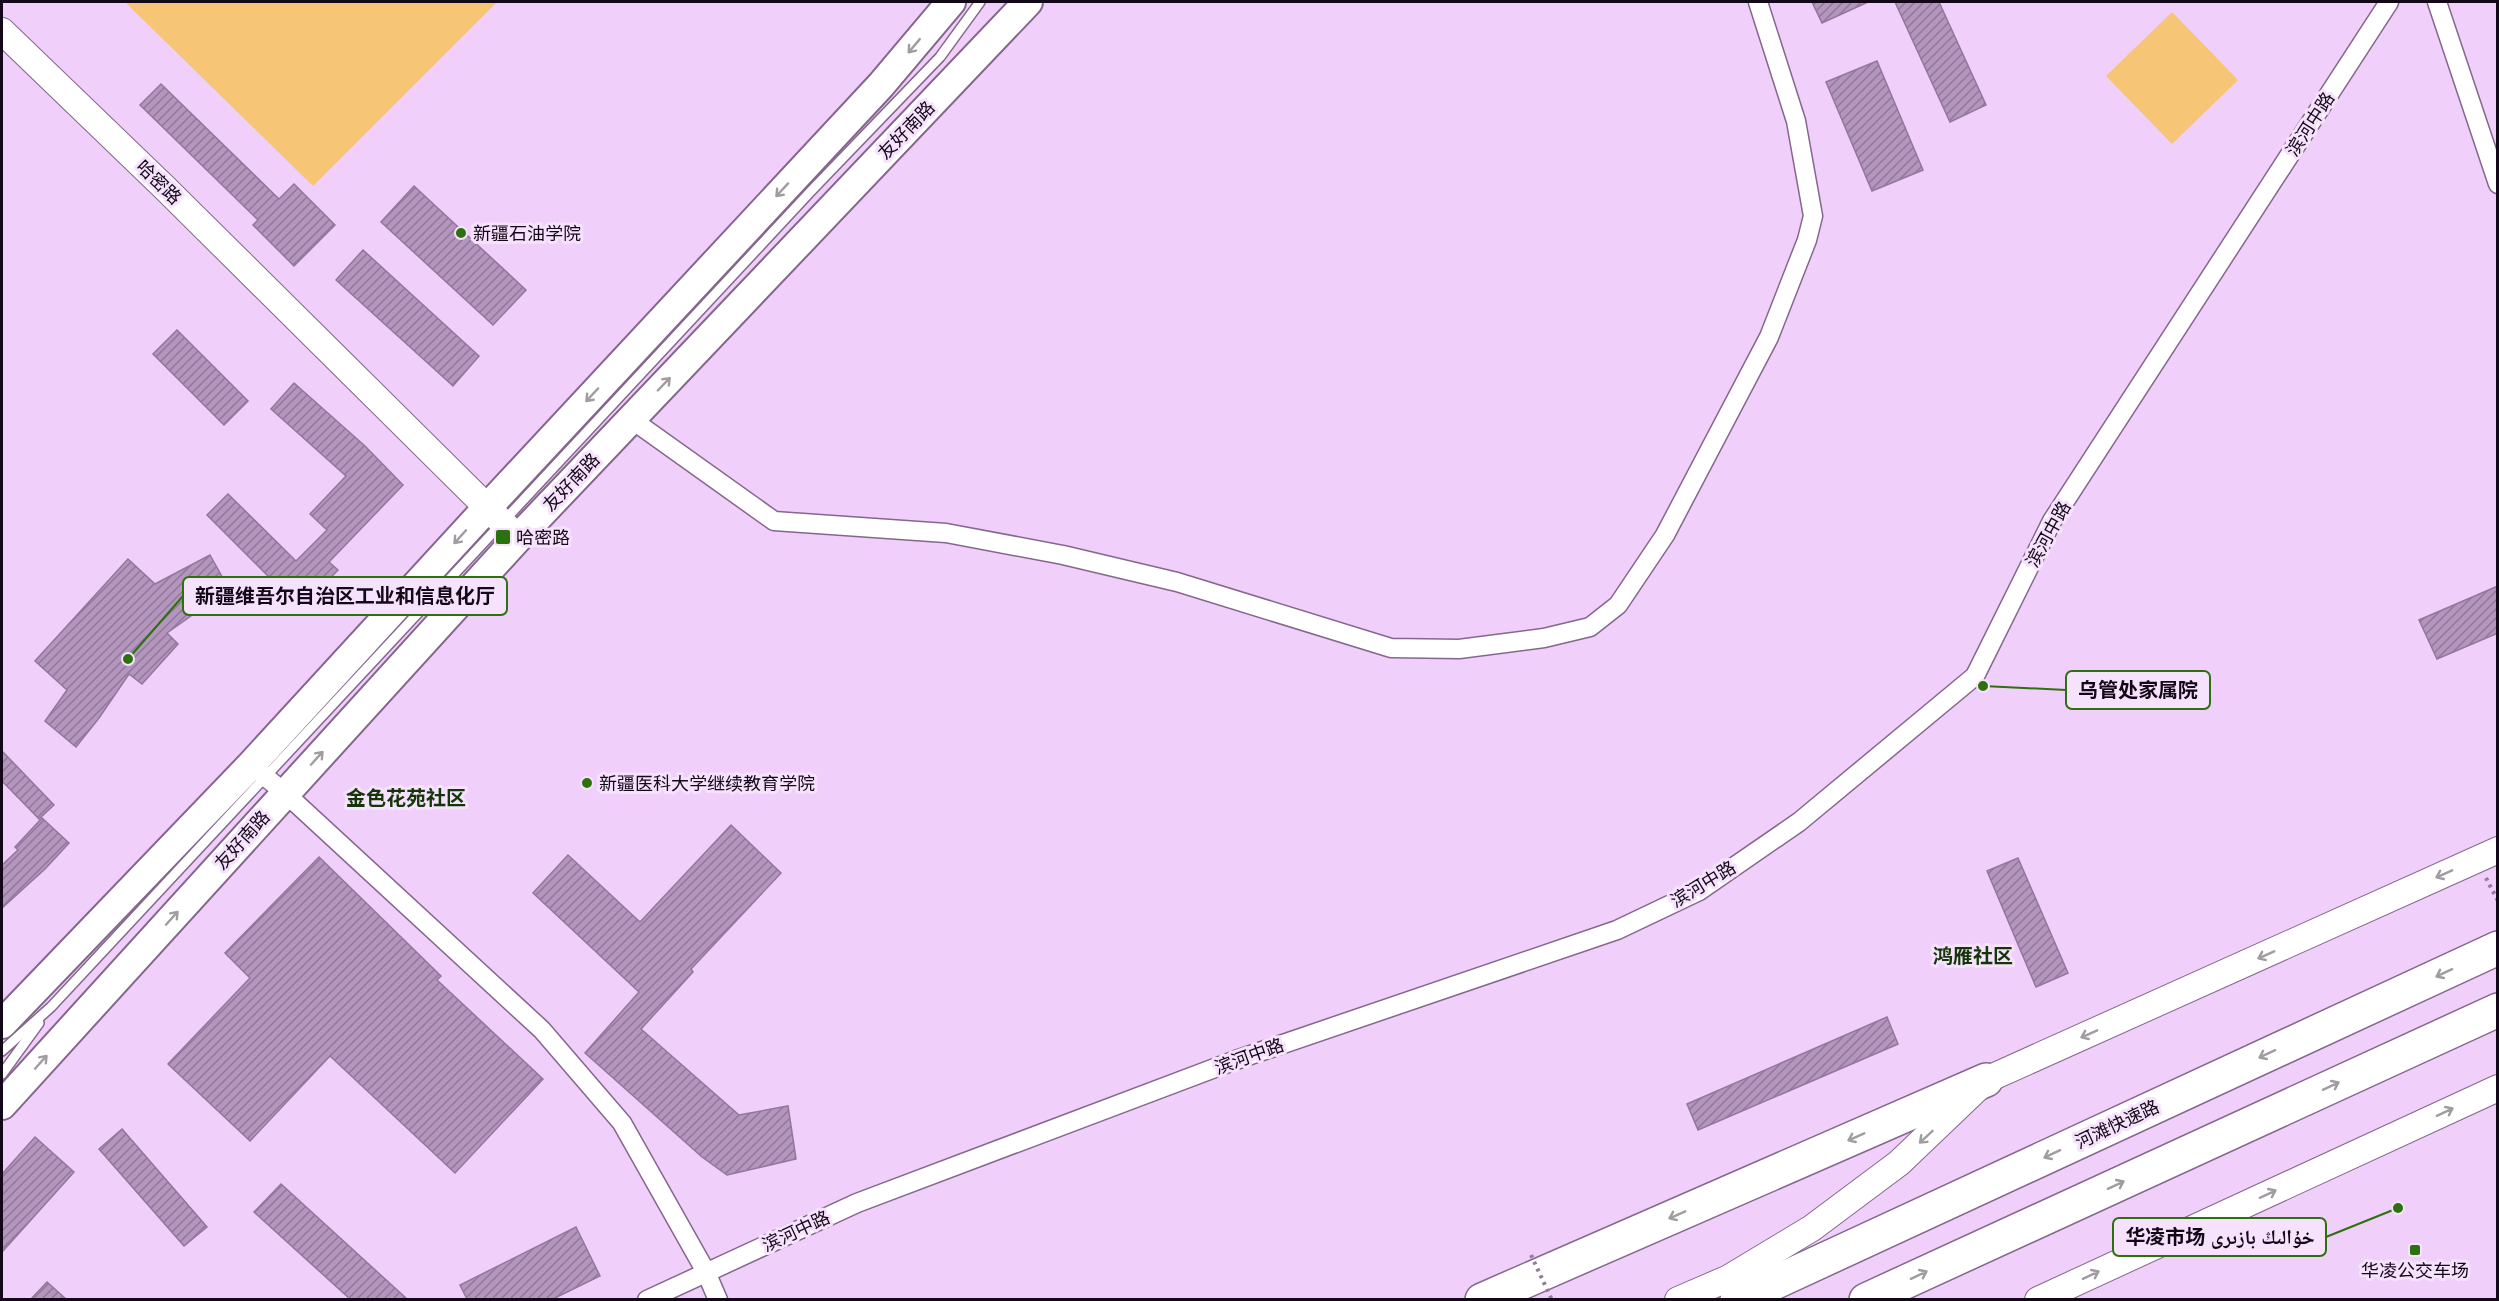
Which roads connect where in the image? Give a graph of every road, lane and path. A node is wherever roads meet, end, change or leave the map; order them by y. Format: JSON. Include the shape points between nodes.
{"nodes":[{"id":1,"x":951,"y":2,"type":"edge"},
{"id":2,"x":980,"y":2,"type":"edge"},
{"id":3,"x":1028,"y":2,"type":"edge"},
{"id":4,"x":1758,"y":2,"type":"edge"},
{"id":5,"x":2389,"y":2,"type":"edge"},
{"id":6,"x":2437,"y":2,"type":"edge"},
{"id":7,"x":2,"y":31,"type":"edge"},
{"id":8,"x":2498,"y":184,"type":"edge"},
{"id":9,"x":631,"y":419,"type":"junction"},
{"id":10,"x":502,"y":523,"type":"junction"},
{"id":11,"x":267,"y":778,"type":"junction"},
{"id":12,"x":2498,"y":850,"type":"edge"},
{"id":13,"x":2486,"y":877,"type":"dead end"},
{"id":14,"x":2498,"y":901,"type":"edge"},
{"id":15,"x":2498,"y":948,"type":"edge"},
{"id":16,"x":51,"y":1007,"type":"junction"},
{"id":17,"x":2498,"y":1010,"type":"edge"},
{"id":18,"x":2,"y":1024,"type":"edge"},
{"id":19,"x":2,"y":1051,"type":"edge"},
{"id":20,"x":2,"y":1074,"type":"edge"},
{"id":21,"x":1986,"y":1080,"type":"junction"},
{"id":22,"x":2498,"y":1088,"type":"edge"},
{"id":23,"x":2,"y":1105,"type":"edge"},
{"id":24,"x":1531,"y":1256,"type":"dead end"},
{"id":25,"x":706,"y":1272,"type":"junction"},
{"id":26,"x":1733,"y":1289,"type":"edge"},
{"id":27,"x":647,"y":1299,"type":"edge"},
{"id":28,"x":718,"y":1299,"type":"edge"},
{"id":29,"x":1482,"y":1299,"type":"edge"},
{"id":30,"x":1552,"y":1299,"type":"edge"},
{"id":31,"x":1678,"y":1299,"type":"edge"},
{"id":32,"x":1866,"y":1299,"type":"edge"},
{"id":33,"x":2038,"y":1299,"type":"edge"}],
"edges":[{"from":1,"to":10,"type":"main road","name":"友好南路","one_way":true},
{"from":2,"to":10,"type":"lane","via":[[940,57]]},
{"from":9,"to":3,"type":"main road","name":"友好南路","one_way":true},
{"from":4,"to":9,"type":"street","via":[[1796,121],[1813,216],[1807,240],[1769,337],[1665,536],[1618,605],[1590,627],[1544,638],[1459,649],[1391,648],[1177,582],[1063,555],[946,533],[774,521]]},
{"from":5,"to":25,"type":"street","name":"滨河中路","via":[[2052,521],[1975,676],[1799,822],[1699,891],[1617,930],[1236,1060],[857,1203]]},
{"from":6,"to":8,"type":"street"},
{"from":7,"to":10,"type":"street","name":"哈密路"},
{"from":9,"to":10,"type":"main road","name":"友好南路"},
{"from":10,"to":11,"type":"main road","name":"友好南路"},
{"from":10,"to":11,"type":"main road","name":"友好南路","one_way":true},
{"from":11,"to":16,"type":"lane"},
{"from":11,"to":18,"type":"main road","name":"友好南路"},
{"from":23,"to":11,"type":"main road","name":"友好南路","one_way":true},
{"from":11,"to":25,"type":"street","via":[[542,1030],[622,1123]]},
{"from":12,"to":21,"type":"street","one_way":true},
{"from":13,"to":14,"type":"path"},
{"from":15,"to":26,"type":"highway","name":"河滩快速路","one_way":true,"via":[[1913,1218],[1800,1252]]},
{"from":16,"to":19,"type":"lane"},
{"from":16,"to":20,"type":"lane"},
{"from":32,"to":17,"type":"highway","one_way":true},
{"from":21,"to":26,"type":"street","one_way":true,"via":[[1899,1163]]},
{"from":21,"to":29,"type":"highway","one_way":true},
{"from":33,"to":22,"type":"street","one_way":true},
{"from":24,"to":30,"type":"path","bridge":true},
{"from":25,"to":27,"type":"street","name":"滨河中路"},
{"from":25,"to":28,"type":"street"},
{"from":26,"to":31,"type":"street"}]}
